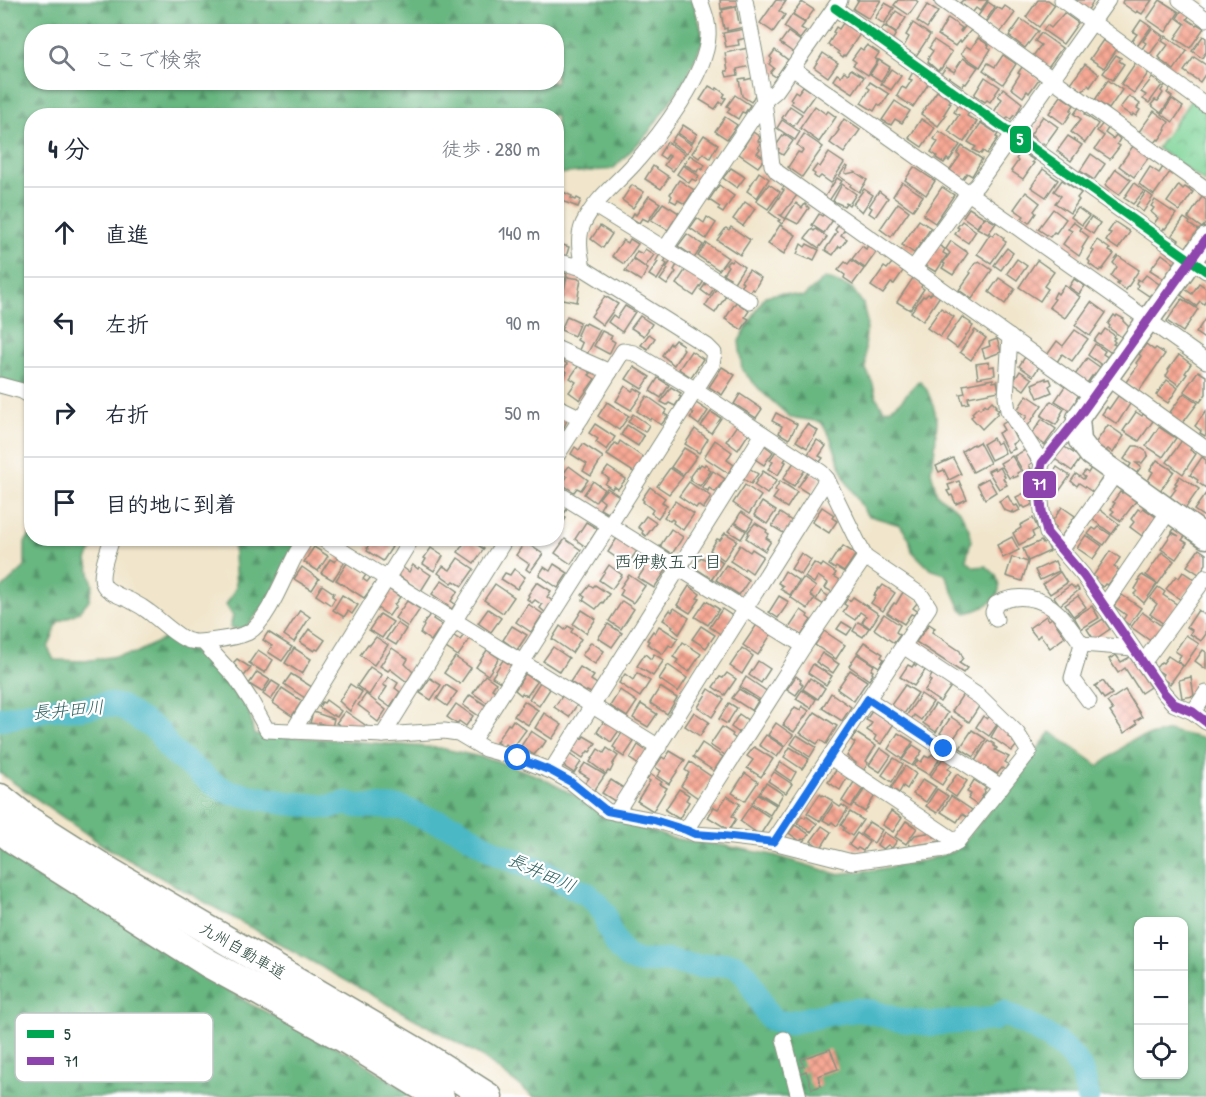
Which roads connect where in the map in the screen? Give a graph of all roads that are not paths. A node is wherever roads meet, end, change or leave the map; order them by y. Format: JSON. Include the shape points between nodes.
{"nodes":[{"id":1,"x":700,"y":0,"type":"edge"},
{"id":2,"x":758,"y":0,"type":"edge"},
{"id":3,"x":942,"y":0,"type":"edge"},
{"id":4,"x":1062,"y":0,"type":"edge"},
{"id":5,"x":1108,"y":0,"type":"edge"},
{"id":6,"x":1180,"y":0,"type":"edge"},
{"id":7,"x":838,"y":4,"type":"edge"},
{"id":8,"x":746,"y":7,"type":"edge"},
{"id":9,"x":1205,"y":15,"type":"edge"},
{"id":10,"x":1093,"y":22,"type":"junction"},
{"id":11,"x":792,"y":68,"type":"junction"},
{"id":12,"x":1052,"y":79,"type":"junction"},
{"id":13,"x":764,"y":100,"type":"junction"},
{"id":14,"x":1206,"y":105,"type":"edge"},
{"id":15,"x":1013,"y":135,"type":"junction"},
{"id":16,"x":1206,"y":189,"type":"edge"},
{"id":17,"x":968,"y":193,"type":"junction"},
{"id":18,"x":595,"y":206,"type":"junction"},
{"id":19,"x":1206,"y":239,"type":"edge"},
{"id":20,"x":665,"y":249,"type":"junction"},
{"id":21,"x":564,"y":263,"type":"edge"},
{"id":22,"x":1198,"y":266,"type":"edge"},
{"id":23,"x":583,"y":268,"type":"junction"},
{"id":24,"x":914,"y":269,"type":"junction"},
{"id":25,"x":750,"y":301,"type":"dead end"},
{"id":26,"x":1149,"y":320,"type":"junction"},
{"id":27,"x":1010,"y":337,"type":"junction"},
{"id":28,"x":564,"y":352,"type":"edge"},
{"id":29,"x":1206,"y":361,"type":"edge"},
{"id":30,"x":610,"y":372,"type":"junction"},
{"id":31,"x":1107,"y":378,"type":"junction"},
{"id":32,"x":0,"y":385,"type":"edge"},
{"id":33,"x":696,"y":390,"type":"junction"},
{"id":34,"x":24,"y":392,"type":"edge"},
{"id":35,"x":1094,"y":397,"type":"junction"},
{"id":36,"x":564,"y":410,"type":"edge"},
{"id":37,"x":581,"y":418,"type":"junction"},
{"id":38,"x":1078,"y":418,"type":"junction"},
{"id":39,"x":763,"y":434,"type":"junction"},
{"id":40,"x":564,"y":445,"type":"edge"},
{"id":41,"x":1206,"y":449,"type":"edge"},
{"id":42,"x":1042,"y":463,"type":"junction"},
{"id":43,"x":1116,"y":473,"type":"junction"},
{"id":44,"x":827,"y":479,"type":"junction"},
{"id":45,"x":564,"y":497,"type":"edge"},
{"id":46,"x":1169,"y":511,"type":"junction"},
{"id":47,"x":610,"y":525,"type":"junction"},
{"id":48,"x":1206,"y":537,"type":"edge"},
{"id":49,"x":110,"y":546,"type":"edge"},
{"id":50,"x":301,"y":546,"type":"edge"},
{"id":51,"x":334,"y":546,"type":"edge"},
{"id":52,"x":407,"y":546,"type":"edge"},
{"id":53,"x":501,"y":546,"type":"edge"},
{"id":54,"x":1062,"y":549,"type":"junction"},
{"id":55,"x":865,"y":557,"type":"junction"},
{"id":56,"x":678,"y":568,"type":"junction"},
{"id":57,"x":1206,"y":577,"type":"edge"},
{"id":58,"x":387,"y":579,"type":"junction"},
{"id":59,"x":1104,"y":606,"type":"junction"},
{"id":60,"x":745,"y":609,"type":"junction"},
{"id":61,"x":996,"y":619,"type":"dead end"},
{"id":62,"x":454,"y":621,"type":"junction"},
{"id":63,"x":203,"y":642,"type":"junction"},
{"id":64,"x":1082,"y":644,"type":"junction"},
{"id":65,"x":804,"y":646,"type":"junction"},
{"id":66,"x":903,"y":646,"type":"junction"},
{"id":67,"x":1133,"y":648,"type":"junction"},
{"id":68,"x":522,"y":662,"type":"junction"},
{"id":69,"x":1143,"y":663,"type":"junction"},
{"id":70,"x":1206,"y":693,"type":"edge"},
{"id":71,"x":868,"y":699,"type":"junction"},
{"id":72,"x":1089,"y":701,"type":"dead end"},
{"id":73,"x":592,"y":706,"type":"junction"},
{"id":74,"x":1193,"y":712,"type":"junction"},
{"id":75,"x":1206,"y":722,"type":"edge"},
{"id":76,"x":293,"y":731,"type":"junction"},
{"id":77,"x":383,"y":735,"type":"junction"},
{"id":78,"x":472,"y":741,"type":"junction"},
{"id":79,"x":658,"y":747,"type":"junction"},
{"id":80,"x":830,"y":757,"type":"junction"},
{"id":81,"x":551,"y":771,"type":"junction"},
{"id":82,"x":1001,"y":787,"type":"junction"},
{"id":83,"x":0,"y":798,"type":"edge"},
{"id":84,"x":616,"y":813,"type":"junction"},
{"id":85,"x":15,"y":830,"type":"edge"},
{"id":86,"x":686,"y":830,"type":"junction"},
{"id":87,"x":774,"y":842,"type":"junction"},
{"id":88,"x":957,"y":842,"type":"junction"},
{"id":89,"x":784,"y":1040,"type":"dead end"},
{"id":90,"x":440,"y":1097,"type":"edge"},
{"id":91,"x":488,"y":1097,"type":"edge"},
{"id":92,"x":799,"y":1097,"type":"edge"}],
"edges":[{"from":1,"to":18,"type":"street","via":[[708,35],[699,72],[655,139]]},
{"from":2,"to":8,"type":"street"},
{"from":3,"to":12,"type":"street"},
{"from":4,"to":10,"type":"street"},
{"from":5,"to":10,"type":"street"},
{"from":6,"to":9,"type":"street"},
{"from":7,"to":11,"type":"street"},
{"from":7,"to":15,"type":"street"},
{"from":8,"to":13,"type":"street"},
{"from":10,"to":12,"type":"street"},
{"from":10,"to":14,"type":"street"},
{"from":11,"to":13,"type":"street"},
{"from":11,"to":17,"type":"street"},
{"from":12,"to":15,"type":"street"},
{"from":12,"to":16,"type":"street"},
{"from":13,"to":20,"type":"street"},
{"from":13,"to":24,"type":"street","via":[[772,165],[777,172]]},
{"from":15,"to":17,"type":"street"},
{"from":15,"to":22,"type":"street"},
{"from":17,"to":24,"type":"street"},
{"from":17,"to":26,"type":"street"},
{"from":18,"to":20,"type":"street"},
{"from":18,"to":23,"type":"street","via":[[583,225],[579,244]]},
{"from":19,"to":22,"type":"street"},
{"from":20,"to":25,"type":"street"},
{"from":21,"to":23,"type":"street"},
{"from":22,"to":26,"type":"street"},
{"from":23,"to":33,"type":"street","via":[[714,353],[712,364]]},
{"from":24,"to":27,"type":"street"},
{"from":26,"to":29,"type":"street"},
{"from":26,"to":31,"type":"street"},
{"from":27,"to":35,"type":"street"},
{"from":27,"to":42,"type":"street","via":[[1008,410]]},
{"from":28,"to":30,"type":"street"},
{"from":30,"to":33,"type":"street","via":[[623,351],[634,353]]},
{"from":30,"to":37,"type":"street"},
{"from":31,"to":35,"type":"street"},
{"from":31,"to":41,"type":"street"},
{"from":32,"to":34,"type":"street"},
{"from":33,"to":39,"type":"street"},
{"from":33,"to":47,"type":"street"},
{"from":35,"to":38,"type":"street"},
{"from":36,"to":37,"type":"street"},
{"from":37,"to":40,"type":"street"},
{"from":38,"to":42,"type":"street"},
{"from":38,"to":43,"type":"street","via":[[1080,441],[1090,454]]},
{"from":39,"to":44,"type":"street"},
{"from":39,"to":56,"type":"street"},
{"from":42,"to":54,"type":"street","via":[[1039,480],[1047,533]]},
{"from":43,"to":46,"type":"street"},
{"from":43,"to":54,"type":"street"},
{"from":44,"to":55,"type":"street"},
{"from":44,"to":60,"type":"street"},
{"from":45,"to":47,"type":"street"},
{"from":46,"to":48,"type":"street"},
{"from":46,"to":59,"type":"street"},
{"from":47,"to":56,"type":"street"},
{"from":47,"to":68,"type":"street"},
{"from":49,"to":63,"type":"street","via":[[103,570],[104,586],[189,641]]},
{"from":50,"to":63,"type":"street","via":[[269,608],[249,633]]},
{"from":51,"to":58,"type":"street"},
{"from":52,"to":58,"type":"street"},
{"from":53,"to":62,"type":"street"},
{"from":54,"to":59,"type":"street"},
{"from":55,"to":65,"type":"street"},
{"from":55,"to":66,"type":"street","via":[[921,595],[929,607]]},
{"from":56,"to":60,"type":"street"},
{"from":56,"to":73,"type":"street"},
{"from":57,"to":69,"type":"street"},
{"from":58,"to":62,"type":"street"},
{"from":58,"to":76,"type":"street"},
{"from":59,"to":67,"type":"street"},
{"from":60,"to":65,"type":"street"},
{"from":60,"to":79,"type":"street"},
{"from":61,"to":64,"type":"street","via":[[996,604],[1006,598],[1040,600],[1057,612]]},
{"from":62,"to":68,"type":"street"},
{"from":62,"to":77,"type":"street"},
{"from":63,"to":76,"type":"street","via":[[236,678],[267,730]]},
{"from":64,"to":67,"type":"street"},
{"from":64,"to":72,"type":"street","via":[[1072,678]]},
{"from":65,"to":86,"type":"street"},
{"from":66,"to":71,"type":"street"},
{"from":66,"to":82,"type":"street","via":[[980,697],[1017,733],[1029,752]]},
{"from":67,"to":69,"type":"street"},
{"from":68,"to":73,"type":"street"},
{"from":68,"to":78,"type":"street"},
{"from":69,"to":74,"type":"street","via":[[1174,704]]},
{"from":70,"to":74,"type":"street"},
{"from":71,"to":80,"type":"street"},
{"from":71,"to":82,"type":"street"},
{"from":73,"to":79,"type":"street"},
{"from":73,"to":81,"type":"street"},
{"from":74,"to":75,"type":"street"},
{"from":76,"to":77,"type":"street"},
{"from":77,"to":78,"type":"street","via":[[444,731]]},
{"from":78,"to":81,"type":"street"},
{"from":79,"to":84,"type":"street"},
{"from":80,"to":87,"type":"street"},
{"from":80,"to":88,"type":"street"},
{"from":81,"to":84,"type":"street","via":[[607,811]]},
{"from":82,"to":88,"type":"street"},
{"from":83,"to":85,"type":"highway","name":"九州自動車道"},
{"from":84,"to":86,"type":"street"},
{"from":85,"to":90,"type":"highway","name":"九州自動車道","via":[[208,963],[344,1038]]},
{"from":85,"to":91,"type":"highway","name":"九州自動車道","via":[[103,868]]},
{"from":86,"to":87,"type":"street"},
{"from":87,"to":88,"type":"street","via":[[852,862],[945,849]]},
{"from":89,"to":92,"type":"street"}]}
